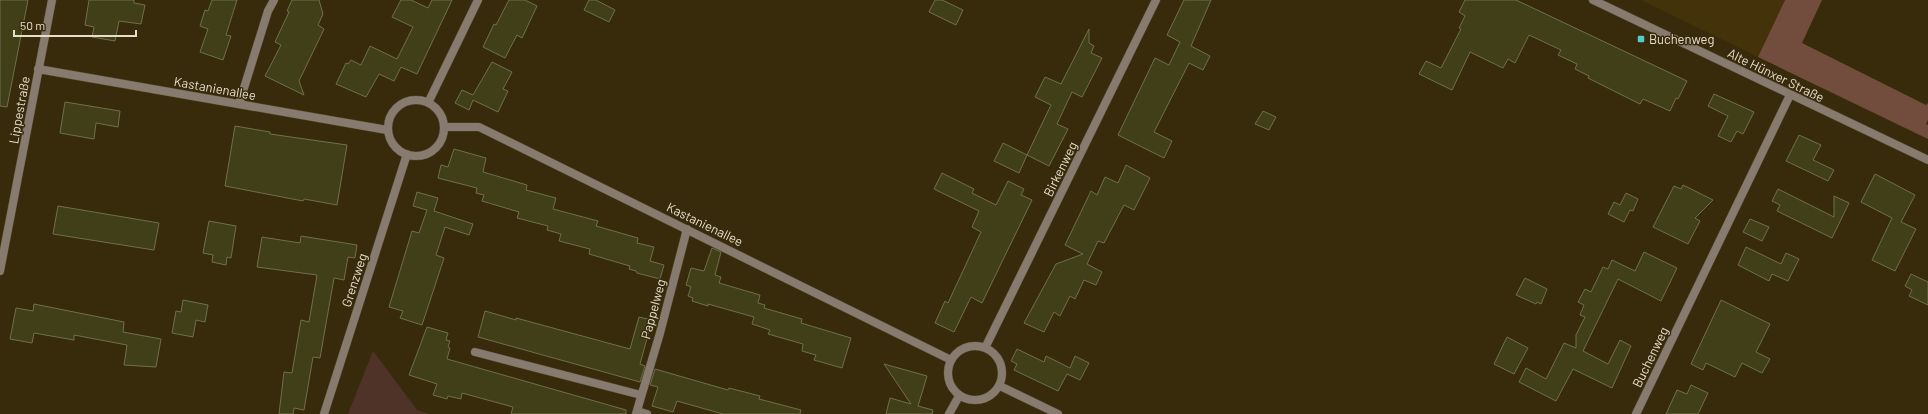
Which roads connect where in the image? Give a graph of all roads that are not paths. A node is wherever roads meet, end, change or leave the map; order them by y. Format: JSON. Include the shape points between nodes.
{"nodes":[{"id":1,"x":52,"y":0,"type":"edge"},
{"id":2,"x":274,"y":0,"type":"edge"},
{"id":3,"x":478,"y":0,"type":"edge"},
{"id":4,"x":1156,"y":0,"type":"edge"},
{"id":5,"x":1593,"y":0,"type":"edge"},
{"id":6,"x":38,"y":69,"type":"junction"},
{"id":7,"x":1790,"y":95,"type":"junction"},
{"id":8,"x":428,"y":103,"type":"junction"},
{"id":9,"x":239,"y":104,"type":"junction"},
{"id":10,"x":444,"y":127,"type":"junction"},
{"id":11,"x":388,"y":130,"type":"junction"},
{"id":12,"x":407,"y":154,"type":"junction"},
{"id":13,"x":1928,"y":160,"type":"edge"},
{"id":14,"x":687,"y":229,"type":"junction"},
{"id":15,"x":0,"y":271,"type":"edge"},
{"id":16,"x":985,"y":348,"type":"junction"},
{"id":17,"x":475,"y":352,"type":"dead end"},
{"id":18,"x":951,"y":360,"type":"junction"},
{"id":19,"x":1000,"y":386,"type":"junction"},
{"id":20,"x":641,"y":395,"type":"junction"},
{"id":21,"x":959,"y":396,"type":"junction"},
{"id":22,"x":636,"y":413,"type":"edge"},
{"id":23,"x":324,"y":414,"type":"edge"},
{"id":24,"x":647,"y":414,"type":"edge"},
{"id":25,"x":949,"y":414,"type":"edge"},
{"id":26,"x":1058,"y":414,"type":"edge"},
{"id":27,"x":1636,"y":414,"type":"edge"}],
"edges":[{"from":1,"to":6,"type":"street","name":"Lippestraße"},
{"from":2,"to":9,"type":"street","via":[[268,11]]},
{"from":3,"to":8,"type":"street"},
{"from":4,"to":16,"type":"street","name":"Birkenweg"},
{"from":5,"to":7,"type":"street","name":"Alte Hünxer Straße"},
{"from":6,"to":9,"type":"street","name":"Kastanienallee"},
{"from":6,"to":15,"type":"street","name":"Lippestraße"},
{"from":7,"to":13,"type":"street","name":"Alte Hünxer Straße"},
{"from":7,"to":27,"type":"street","name":"Buchenweg"},
{"from":8,"to":10,"type":"street","via":[[439,113]]},
{"from":8,"to":11,"type":"street","via":[[418,100],[400,104],[393,111]]},
{"from":9,"to":11,"type":"street","name":"Kastanienallee"},
{"from":10,"to":12,"type":"street","via":[[439,143],[433,150],[417,156]]},
{"from":10,"to":14,"type":"street","name":"Kastanienallee","via":[[480,127]]},
{"from":11,"to":12,"type":"street","via":[[394,146]]},
{"from":12,"to":23,"type":"street","name":"Grenzweg"},
{"from":14,"to":18,"type":"street","name":"Kastanienallee"},
{"from":14,"to":20,"type":"street","name":"Pappelweg"},
{"from":16,"to":18,"type":"street","via":[[969,347],[955,354]]},
{"from":16,"to":19,"type":"street","via":[[1000,363]]},
{"from":17,"to":20,"type":"street"},
{"from":18,"to":21,"type":"street","via":[[948,368],[949,383]]},
{"from":19,"to":21,"type":"street","via":[[982,400]]},
{"from":19,"to":26,"type":"street"},
{"from":20,"to":22,"type":"street","name":"Pappelweg"},
{"from":21,"to":25,"type":"street"},
{"from":22,"to":24,"type":"street","name":"Pappelweg"}]}
